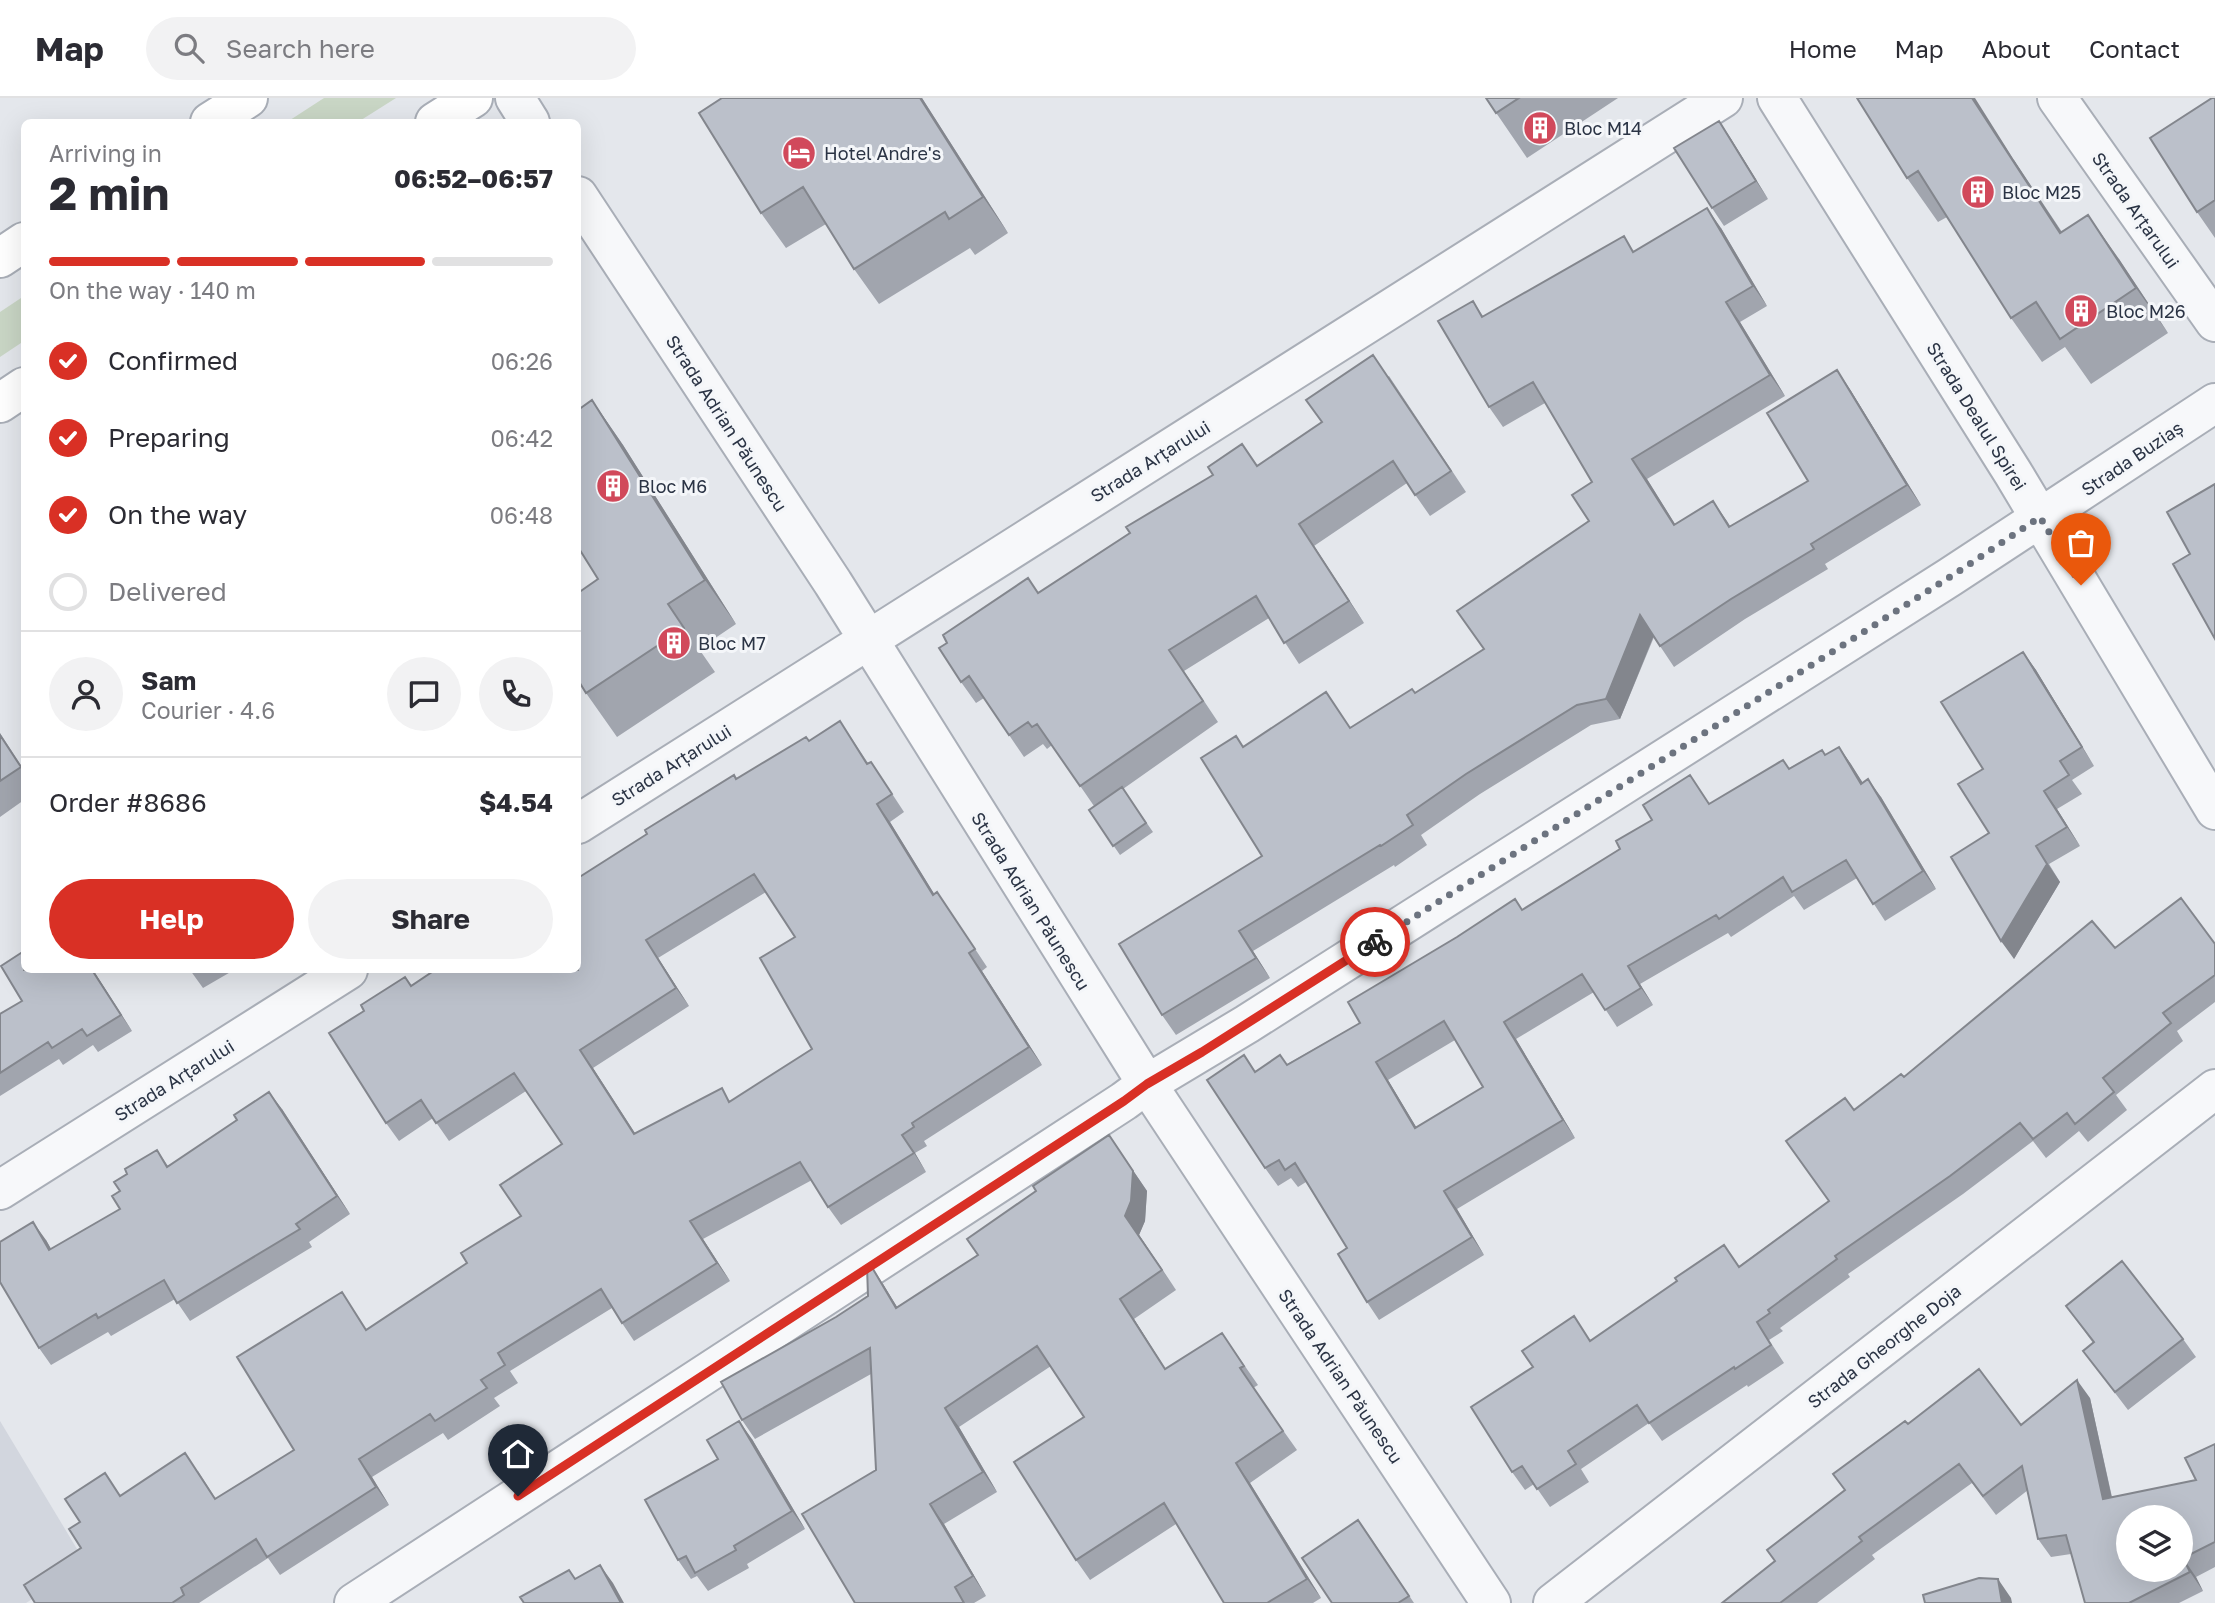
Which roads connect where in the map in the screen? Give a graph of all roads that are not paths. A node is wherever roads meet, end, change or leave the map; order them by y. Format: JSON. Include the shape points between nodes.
{"nodes":[{"id":1,"x":248,"y":98,"type":"edge"},
{"id":2,"x":473,"y":98,"type":"edge"},
{"id":3,"x":515,"y":98,"type":"edge"},
{"id":4,"x":1723,"y":98,"type":"edge"},
{"id":5,"x":1777,"y":98,"type":"edge"},
{"id":6,"x":2057,"y":98,"type":"edge"},
{"id":7,"x":215,"y":119,"type":"edge"},
{"id":8,"x":440,"y":119,"type":"edge"},
{"id":9,"x":528,"y":119,"type":"edge"},
{"id":10,"x":581,"y":201,"type":"edge"},
{"id":11,"x":21,"y":244,"type":"edge"},
{"id":12,"x":0,"y":258,"type":"edge"},
{"id":13,"x":2215,"y":322,"type":"edge"},
{"id":14,"x":21,"y":389,"type":"edge"},
{"id":15,"x":0,"y":403,"type":"edge"},
{"id":16,"x":2215,"y":403,"type":"edge"},
{"id":17,"x":2040,"y":517,"type":"junction"},
{"id":18,"x":867,"y":641,"type":"junction"},
{"id":19,"x":2215,"y":810,"type":"edge"},
{"id":20,"x":581,"y":822,"type":"edge"},
{"id":21,"x":343,"y":973,"type":"edge"},
{"id":22,"x":1147,"y":1084,"type":"junction"},
{"id":23,"x":2215,"y":1088,"type":"edge"},
{"id":24,"x":0,"y":1190,"type":"edge"},
{"id":25,"x":1568,"y":1598,"type":"edge"},
{"id":26,"x":354,"y":1603,"type":"edge"},
{"id":27,"x":1491,"y":1603,"type":"edge"}],
"edges":[{"from":1,"to":7,"type":"main road"},
{"from":2,"to":8,"type":"main road"},
{"from":3,"to":9,"type":"street"},
{"from":4,"to":18,"type":"street","name":"Strada Arțarului"},
{"from":5,"to":17,"type":"street","name":"Strada Dealul Spirei"},
{"from":6,"to":13,"type":"street","name":"Strada Arțarului"},
{"from":10,"to":18,"type":"street","name":"Strada Adrian Păunescu"},
{"from":11,"to":12,"type":"main road"},
{"from":14,"to":15,"type":"main road"},
{"from":16,"to":17,"type":"street","name":"Strada Buziaș"},
{"from":17,"to":19,"type":"street","name":"Strada Dealul Spirei"},
{"from":17,"to":22,"type":"street","name":"Strada Buziaș"},
{"from":18,"to":20,"type":"street","name":"Strada Arțarului"},
{"from":18,"to":22,"type":"street","name":"Strada Adrian Păunescu"},
{"from":21,"to":24,"type":"street","name":"Strada Arțarului"},
{"from":22,"to":26,"type":"street","name":"Strada Buziaș"},
{"from":22,"to":27,"type":"street","name":"Strada Adrian Păunescu"},
{"from":23,"to":25,"type":"street","name":"Strada Gheorghe Doja"}]}
